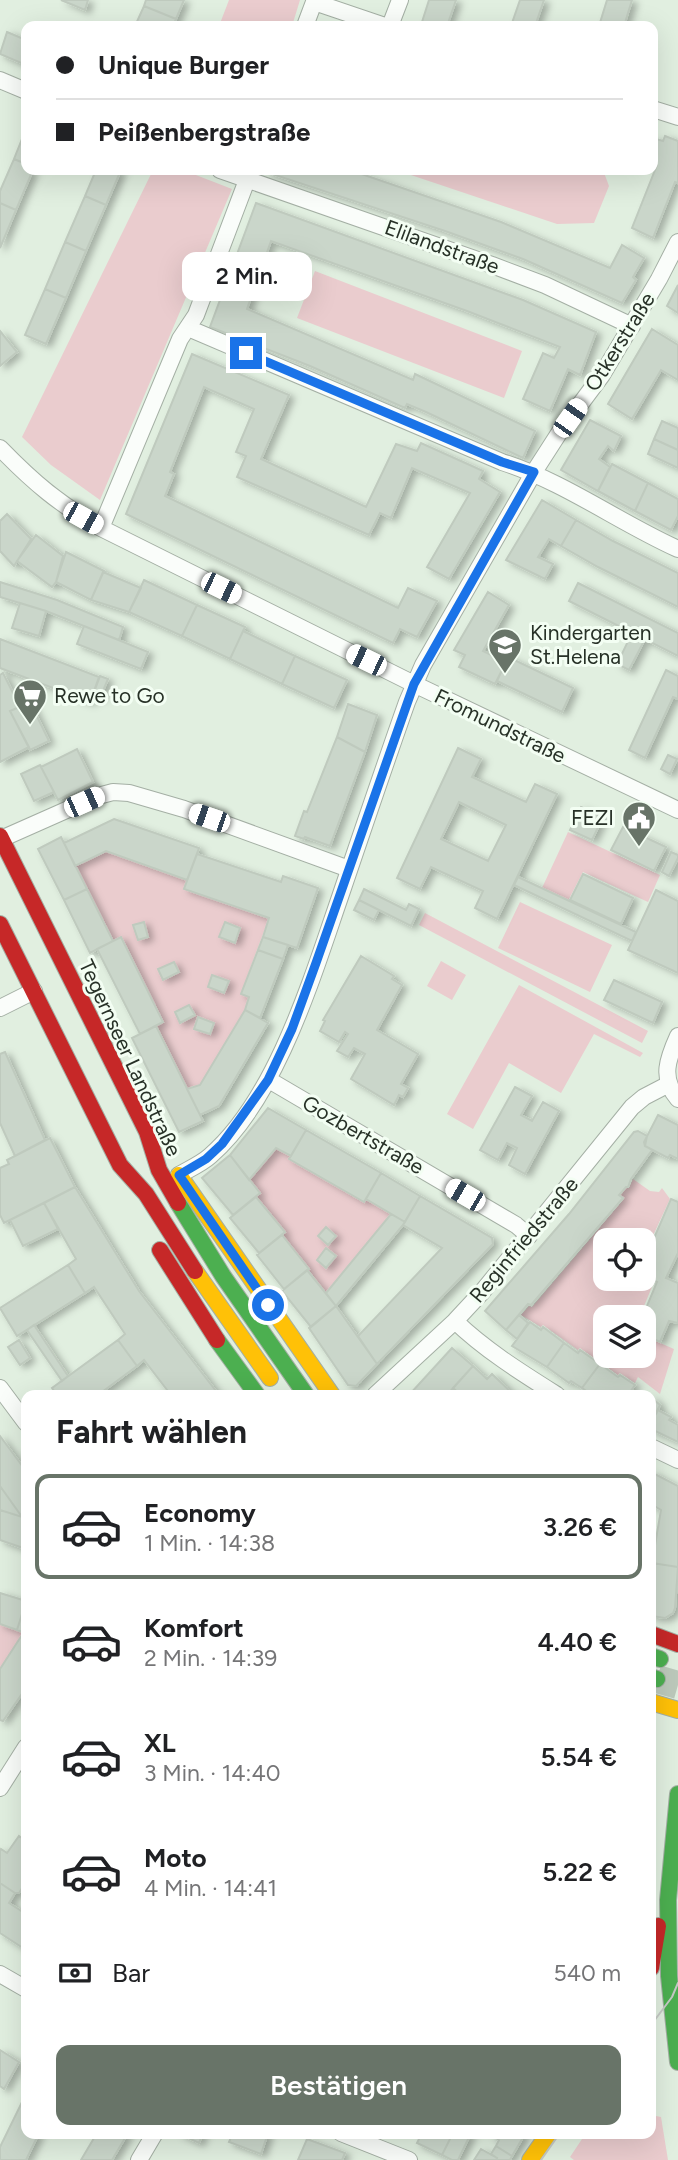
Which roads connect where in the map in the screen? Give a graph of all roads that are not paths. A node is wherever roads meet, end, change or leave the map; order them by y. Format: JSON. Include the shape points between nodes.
{"nodes":[{"id":1,"x":400,"y":0,"type":"edge"},
{"id":2,"x":307,"y":21,"type":"edge"},
{"id":3,"x":373,"y":21,"type":"edge"},
{"id":4,"x":390,"y":21,"type":"edge"},
{"id":5,"x":0,"y":80,"type":"edge"},
{"id":6,"x":21,"y":89,"type":"edge"},
{"id":7,"x":658,"y":111,"type":"edge"},
{"id":8,"x":678,"y":117,"type":"edge"},
{"id":9,"x":249,"y":175,"type":"edge"},
{"id":10,"x":678,"y":242,"type":"edge"},
{"id":11,"x":632,"y":326,"type":"junction"},
{"id":12,"x":188,"y":328,"type":"junction"},
{"id":13,"x":0,"y":449,"type":"edge"},
{"id":14,"x":534,"y":472,"type":"junction"},
{"id":15,"x":101,"y":528,"type":"junction"},
{"id":16,"x":678,"y":549,"type":"edge"},
{"id":17,"x":414,"y":684,"type":"junction"},
{"id":18,"x":678,"y":810,"type":"edge"},
{"id":19,"x":1,"y":838,"type":"edge"},
{"id":20,"x":349,"y":869,"type":"junction"},
{"id":21,"x":0,"y":924,"type":"edge"},
{"id":22,"x":34,"y":991,"type":"junction"},
{"id":23,"x":0,"y":1008,"type":"edge"},
{"id":24,"x":678,"y":1036,"type":"edge"},
{"id":25,"x":268,"y":1080,"type":"junction"},
{"id":26,"x":669,"y":1084,"type":"junction"},
{"id":27,"x":678,"y":1099,"type":"edge"},
{"id":28,"x":147,"y":1132,"type":"junction"},
{"id":29,"x":120,"y":1165,"type":"junction"},
{"id":30,"x":179,"y":1175,"type":"junction"},
{"id":31,"x":132,"y":1202,"type":"dead end"},
{"id":32,"x":529,"y":1236,"type":"junction"},
{"id":33,"x":153,"y":1238,"type":"dead end"},
{"id":34,"x":455,"y":1321,"type":"junction"},
{"id":35,"x":0,"y":1388,"type":"edge"},
{"id":36,"x":253,"y":1390,"type":"edge"},
{"id":37,"x":278,"y":1390,"type":"edge"},
{"id":38,"x":302,"y":1390,"type":"edge"},
{"id":39,"x":328,"y":1390,"type":"edge"},
{"id":40,"x":380,"y":1390,"type":"edge"},
{"id":41,"x":549,"y":1390,"type":"edge"},
{"id":42,"x":21,"y":1416,"type":"edge"},
{"id":43,"x":656,"y":1450,"type":"edge"},
{"id":44,"x":678,"y":1461,"type":"edge"},
{"id":45,"x":656,"y":1636,"type":"edge"},
{"id":46,"x":678,"y":1644,"type":"edge"},
{"id":47,"x":656,"y":1703,"type":"edge"},
{"id":48,"x":678,"y":1710,"type":"edge"},
{"id":49,"x":21,"y":1755,"type":"edge"},
{"id":50,"x":0,"y":1788,"type":"edge"},
{"id":51,"x":678,"y":1794,"type":"edge"},
{"id":52,"x":668,"y":1900,"type":"junction"},
{"id":53,"x":656,"y":1940,"type":"edge"},
{"id":54,"x":0,"y":1973,"type":"edge"},
{"id":55,"x":21,"y":1986,"type":"edge"},
{"id":56,"x":674,"y":1988,"type":"edge"},
{"id":57,"x":678,"y":2062,"type":"edge"},
{"id":58,"x":151,"y":2139,"type":"edge"},
{"id":59,"x":356,"y":2139,"type":"edge"},
{"id":60,"x":545,"y":2139,"type":"edge"},
{"id":61,"x":139,"y":2160,"type":"edge"},
{"id":62,"x":409,"y":2160,"type":"edge"},
{"id":63,"x":530,"y":2160,"type":"edge"}],
"edges":[{"from":1,"to":4,"type":"street"},
{"from":2,"to":3,"type":"street","via":[[314,2]]},
{"from":5,"to":6,"type":"street"},
{"from":7,"to":8,"type":"street"},
{"from":9,"to":11,"type":"street","name":"Elilandstraße","via":[[545,285]]},
{"from":9,"to":12,"type":"street"},
{"from":10,"to":11,"type":"street","name":"Otkerstraße"},
{"from":11,"to":14,"type":"street","name":"Otkerstraße"},
{"from":12,"to":14,"type":"street"},
{"from":12,"to":15,"type":"street"},
{"from":13,"to":15,"type":"street","name":"Fromundstraße","via":[[66,508]]},
{"from":14,"to":16,"type":"street"},
{"from":14,"to":17,"type":"street","name":"Otkerstraße"},
{"from":15,"to":17,"type":"street","name":"Fromundstraße"},
{"from":17,"to":18,"type":"street","name":"Fromundstraße"},
{"from":17,"to":20,"type":"street","name":"Otkerstraße"},
{"from":19,"to":20,"type":"street","via":[[98,796],[129,793]]},
{"from":19,"to":28,"type":"main road","name":"Tegernseer Landstraße"},
{"from":20,"to":25,"type":"street","name":"Otkerstraße","via":[[292,1029]]},
{"from":21,"to":22,"type":"main road"},
{"from":22,"to":23,"type":"street"},
{"from":22,"to":29,"type":"main road"},
{"from":24,"to":26,"type":"street","via":[[668,1059]]},
{"from":25,"to":30,"type":"street","name":"Otkerstraße","via":[[222,1144]]},
{"from":25,"to":32,"type":"street","name":"Gozbertstraße"},
{"from":26,"to":27,"type":"street"},
{"from":26,"to":32,"type":"street","name":"Reginfriedstraße","via":[[632,1107]]},
{"from":28,"to":30,"type":"main road","name":"Tegernseer Landstraße"},
{"from":28,"to":38,"type":"main road","name":"Tegernseer Landstraße","via":[[159,1170],[188,1221]]},
{"from":29,"to":31,"type":"main road"},
{"from":29,"to":37,"type":"main road","via":[[146,1194]]},
{"from":30,"to":39,"type":"main road","name":"Tegernseer Landstraße"},
{"from":32,"to":34,"type":"street","name":"Reginfriedstraße"},
{"from":33,"to":36,"type":"main road","via":[[183,1290]]},
{"from":34,"to":40,"type":"street","name":"Reginfriedstraße"},
{"from":34,"to":41,"type":"street"},
{"from":35,"to":42,"type":"street"},
{"from":43,"to":44,"type":"street"},
{"from":45,"to":46,"type":"main road"},
{"from":47,"to":48,"type":"main road"},
{"from":49,"to":50,"type":"street"},
{"from":51,"to":52,"type":"main road"},
{"from":52,"to":53,"type":"main road"},
{"from":52,"to":56,"type":"main road"},
{"from":54,"to":55,"type":"street"},
{"from":56,"to":57,"type":"main road"},
{"from":58,"to":61,"type":"street"},
{"from":59,"to":62,"type":"street"},
{"from":60,"to":63,"type":"main road"}]}
